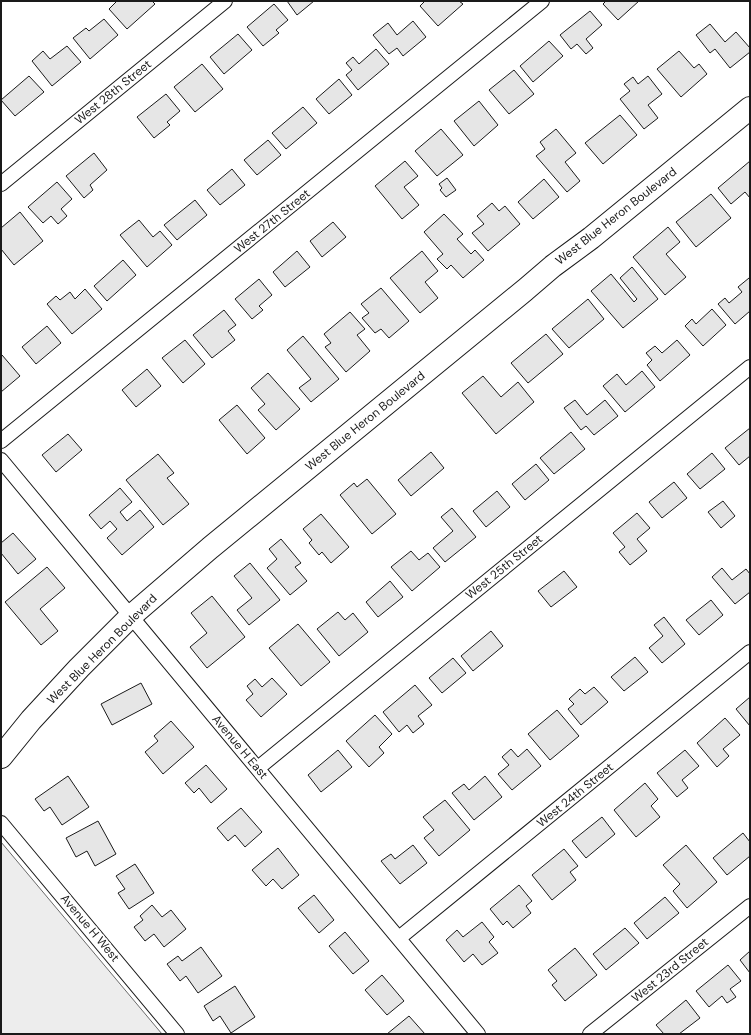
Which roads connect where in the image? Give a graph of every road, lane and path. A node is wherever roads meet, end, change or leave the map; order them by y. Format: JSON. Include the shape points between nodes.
{"nodes":[{"id":1,"x":225,"y":1,"type":"edge"},
{"id":2,"x":542,"y":1,"type":"edge"},
{"id":3,"x":750,"y":108,"type":"edge"},
{"id":4,"x":1,"y":184,"type":"edge"},
{"id":5,"x":750,"y":367,"type":"edge"},
{"id":6,"x":1,"y":441,"type":"edge"},
{"id":7,"x":1,"y":460,"type":"edge"},
{"id":8,"x":131,"y":616,"type":"junction"},
{"id":9,"x":750,"y":652,"type":"edge"},
{"id":10,"x":1,"y":757,"type":"edge"},
{"id":11,"x":258,"y":768,"type":"junction"},
{"id":12,"x":1,"y":823,"type":"edge"},
{"id":13,"x":750,"y":906,"type":"edge"},
{"id":14,"x":399,"y":938,"type":"junction"},
{"id":15,"x":177,"y":1034,"type":"edge"},
{"id":16,"x":478,"y":1034,"type":"edge"},
{"id":17,"x":590,"y":1034,"type":"edge"}],
"edges":[{"from":1,"to":4,"type":"street","name":"West 28th Street"},
{"from":2,"to":6,"type":"street","name":"West 27th Street"},
{"from":3,"to":8,"type":"main road","name":"West Blue Heron Boulevard","via":[[553,266]]},
{"from":5,"to":11,"type":"street","name":"West 25th Street"},
{"from":7,"to":8,"type":"street","name":"Avenue H East"},
{"from":8,"to":10,"type":"main road","name":"West Blue Heron Boulevard","via":[[31,720]]},
{"from":8,"to":11,"type":"street","name":"Avenue H East"},
{"from":9,"to":14,"type":"street","name":"West 24th Street"},
{"from":11,"to":14,"type":"street","name":"Avenue H East"},
{"from":12,"to":15,"type":"street","name":"Avenue H West"},
{"from":13,"to":17,"type":"street","name":"West 23rd Street"},
{"from":14,"to":16,"type":"street","name":"Avenue H East"}]}
